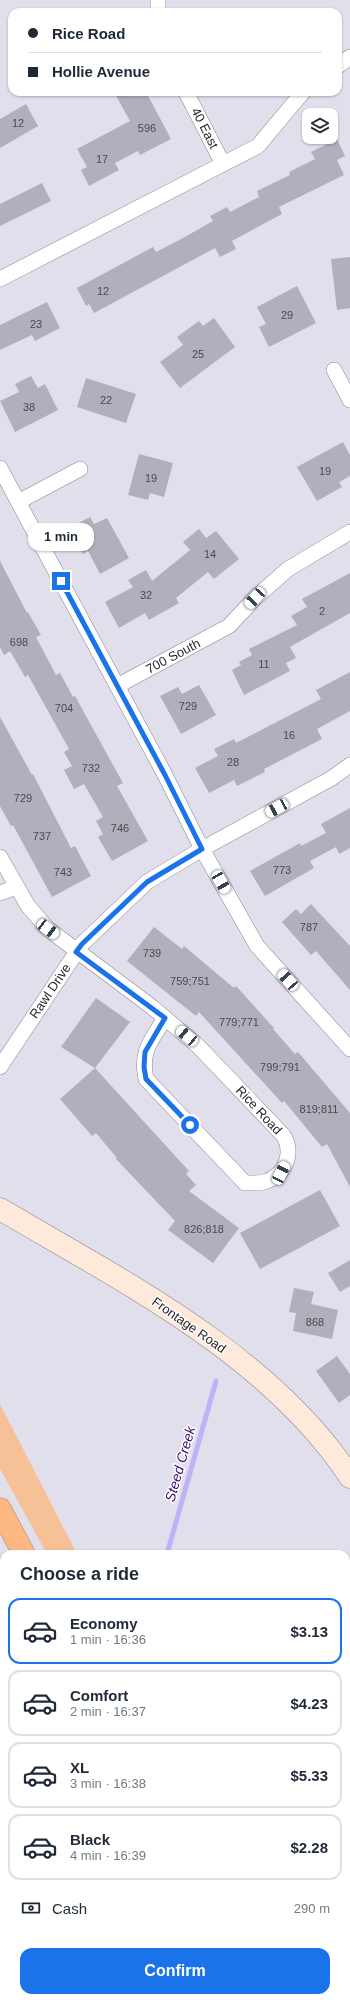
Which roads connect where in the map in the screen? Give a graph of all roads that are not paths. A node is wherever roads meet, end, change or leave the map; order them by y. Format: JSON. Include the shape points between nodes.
{"nodes":[{"id":1,"x":188,"y":96,"type":"edge"},
{"id":2,"x":300,"y":96,"type":"edge"},
{"id":3,"x":223,"y":164,"type":"junction"},
{"id":4,"x":0,"y":279,"type":"edge"},
{"id":5,"x":334,"y":370,"type":"dead end"},
{"id":6,"x":350,"y":400,"type":"edge"},
{"id":7,"x":0,"y":468,"type":"edge"},
{"id":8,"x":80,"y":469,"type":"dead end"},
{"id":9,"x":18,"y":502,"type":"junction"},
{"id":10,"x":350,"y":532,"type":"edge"},
{"id":11,"x":117,"y":686,"type":"junction"},
{"id":12,"x":350,"y":765,"type":"edge"},
{"id":13,"x":202,"y":849,"type":"junction"},
{"id":14,"x":0,"y":857,"type":"edge"},
{"id":15,"x":17,"y":887,"type":"junction"},
{"id":16,"x":0,"y":893,"type":"edge"},
{"id":17,"x":76,"y":952,"type":"junction"},
{"id":18,"x":165,"y":1018,"type":"junction"},
{"id":19,"x":350,"y":1049,"type":"edge"},
{"id":20,"x":0,"y":1067,"type":"edge"},
{"id":21,"x":0,"y":1209,"type":"edge"},
{"id":22,"x":350,"y":1477,"type":"edge"},
{"id":23,"x":0,"y":1509,"type":"edge"},
{"id":24,"x":22,"y":1550,"type":"edge"}],
"edges":[{"from":1,"to":3,"type":"street","name":"40 East"},
{"from":2,"to":3,"type":"street","via":[[258,146]]},
{"from":3,"to":4,"type":"street"},
{"from":5,"to":6,"type":"street"},
{"from":7,"to":9,"type":"street"},
{"from":8,"to":9,"type":"street"},
{"from":9,"to":11,"type":"street"},
{"from":10,"to":11,"type":"street","name":"700 South","via":[[288,569],[255,598],[229,626]]},
{"from":11,"to":13,"type":"street"},
{"from":12,"to":13,"type":"street","name":"Rawl Drive","via":[[332,778]]},
{"from":13,"to":17,"type":"street","name":"Rawl Drive","via":[[147,882]]},
{"from":13,"to":19,"type":"street","via":[[257,946]]},
{"from":14,"to":15,"type":"street","name":"Rice Road"},
{"from":15,"to":16,"type":"street"},
{"from":15,"to":17,"type":"street","name":"Rice Road","via":[[28,906],[48,929]]},
{"from":17,"to":18,"type":"street","name":"Rice Road"},
{"from":17,"to":20,"type":"street","name":"Rawl Drive"},
{"from":18,"to":18,"type":"street","name":"Rice Road","via":[[198,1046],[283,1135],[288,1150],[287,1162],[281,1173],[267,1181],[245,1183],[146,1079],[145,1052]]},
{"from":21,"to":22,"type":"street","name":"Frontage Road","via":[[144,1294],[210,1337],[286,1400],[338,1459]]},
{"from":23,"to":24,"type":"highway"}]}
